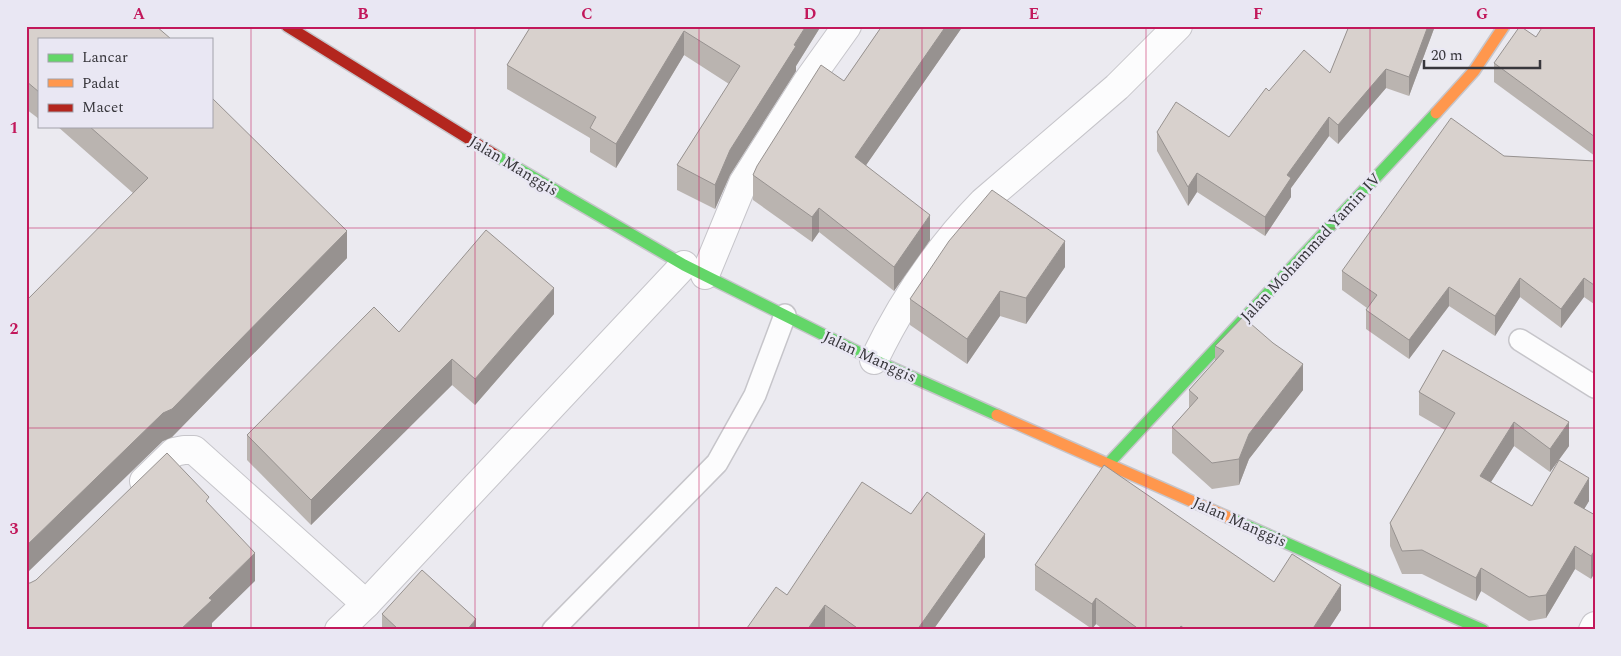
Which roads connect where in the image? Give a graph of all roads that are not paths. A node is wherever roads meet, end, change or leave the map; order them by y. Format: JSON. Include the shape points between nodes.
{"nodes":[{"id":1,"x":287,"y":26,"type":"edge"},
{"id":2,"x":848,"y":26,"type":"edge"},
{"id":3,"x":1178,"y":26,"type":"edge"},
{"id":4,"x":1504,"y":26,"type":"edge"},
{"id":5,"x":694,"y":270,"type":"junction"},
{"id":6,"x":785,"y":315,"type":"junction"},
{"id":7,"x":1520,"y":340,"type":"dead end"},
{"id":8,"x":874,"y":360,"type":"junction"},
{"id":9,"x":1595,"y":387,"type":"edge"},
{"id":10,"x":1109,"y":463,"type":"junction"},
{"id":11,"x":129,"y":495,"type":"edge"},
{"id":12,"x":366,"y":604,"type":"junction"},
{"id":13,"x":1595,"y":626,"type":"edge"},
{"id":14,"x":339,"y":630,"type":"edge"},
{"id":15,"x":553,"y":630,"type":"edge"},
{"id":16,"x":1483,"y":630,"type":"edge"},
{"id":17,"x":1593,"y":630,"type":"edge"}],
"edges":[{"from":1,"to":5,"type":"street","name":"Jalan Manggis","via":[[506,162]]},
{"from":2,"to":5,"type":"street","via":[[807,82],[743,183]]},
{"from":3,"to":8,"type":"street","via":[[1117,87],[966,219],[893,320]]},
{"from":4,"to":10,"type":"street","name":"Jalan Mohammad Yamin IV","via":[[1474,71],[1452,96]]},
{"from":5,"to":6,"type":"street","name":"Jalan Manggis"},
{"from":5,"to":12,"type":"street"},
{"from":6,"to":8,"type":"street","name":"Jalan Manggis"},
{"from":6,"to":15,"type":"lane","via":[[755,395],[717,463]]},
{"from":7,"to":9,"type":"lane"},
{"from":8,"to":10,"type":"street","name":"Jalan Manggis"},
{"from":10,"to":16,"type":"street","name":"Jalan Manggis"},
{"from":11,"to":12,"type":"street","via":[[174,452],[194,450]]},
{"from":12,"to":14,"type":"street"},
{"from":13,"to":17,"type":"street"}]}
